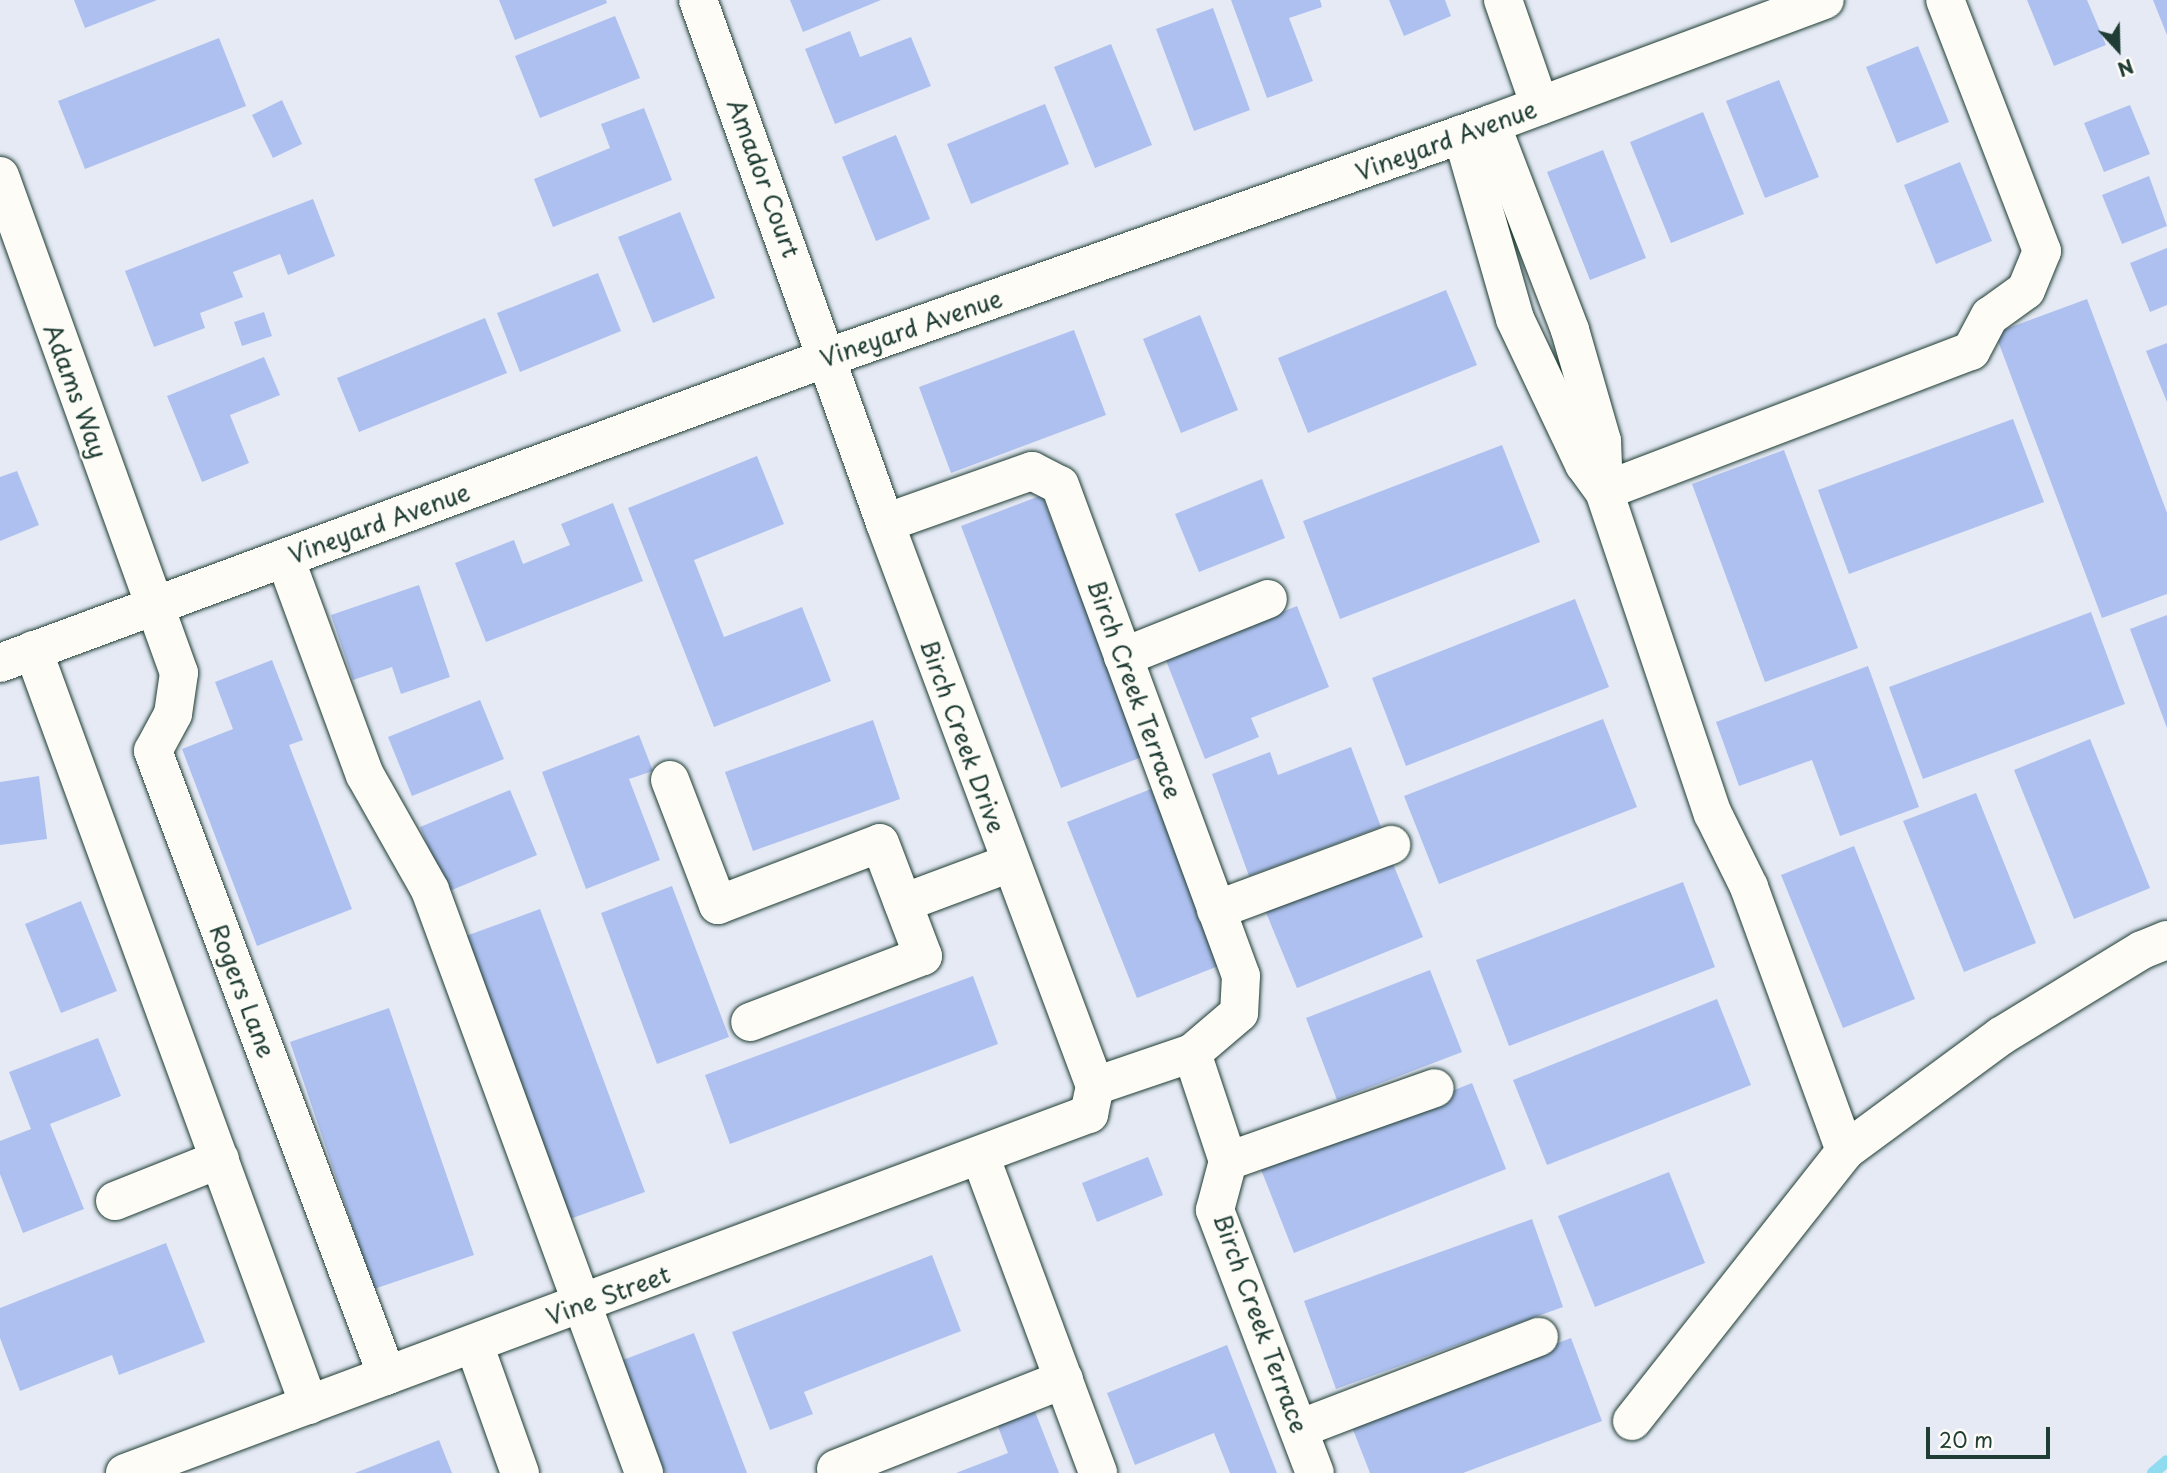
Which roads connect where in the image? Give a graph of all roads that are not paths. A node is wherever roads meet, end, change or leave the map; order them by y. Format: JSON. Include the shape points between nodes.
{"nodes":[{"id":1,"x":698,"y":0,"type":"edge"},
{"id":2,"x":1503,"y":0,"type":"edge"},
{"id":3,"x":1825,"y":0,"type":"edge"},
{"id":4,"x":1945,"y":0,"type":"edge"},
{"id":5,"x":1540,"y":107,"type":"junction"},
{"id":6,"x":1477,"y":129,"type":"junction"},
{"id":7,"x":0,"y":176,"type":"edge"},
{"id":8,"x":829,"y":356,"type":"junction"},
{"id":9,"x":1604,"y":491,"type":"junction"},
{"id":10,"x":885,"y":523,"type":"junction"},
{"id":11,"x":285,"y":558,"type":"junction"},
{"id":12,"x":1268,"y":599,"type":"dead end"},
{"id":13,"x":153,"y":606,"type":"junction"},
{"id":14,"x":17,"y":657,"type":"edge"},
{"id":15,"x":1123,"y":657,"type":"junction"},
{"id":16,"x":670,"y":780,"type":"dead end"},
{"id":17,"x":1391,"y":845,"type":"dead end"},
{"id":18,"x":1010,"y":863,"type":"junction"},
{"id":19,"x":903,"y":903,"type":"junction"},
{"id":20,"x":1216,"y":910,"type":"junction"},
{"id":21,"x":2167,"y":940,"type":"edge"},
{"id":22,"x":750,"y":1022,"type":"dead end"},
{"id":23,"x":1192,"y":1053,"type":"junction"},
{"id":24,"x":1434,"y":1088,"type":"dead end"},
{"id":25,"x":1092,"y":1100,"type":"junction"},
{"id":26,"x":1845,"y":1151,"type":"junction"},
{"id":27,"x":981,"y":1158,"type":"junction"},
{"id":28,"x":220,"y":1159,"type":"junction"},
{"id":29,"x":1228,"y":1161,"type":"junction"},
{"id":30,"x":115,"y":1200,"type":"dead end"},
{"id":31,"x":584,"y":1304,"type":"junction"},
{"id":32,"x":1539,"y":1337,"type":"dead end"},
{"id":33,"x":474,"y":1344,"type":"junction"},
{"id":34,"x":387,"y":1376,"type":"junction"},
{"id":35,"x":1064,"y":1379,"type":"junction"},
{"id":36,"x":309,"y":1405,"type":"junction"},
{"id":37,"x":1632,"y":1421,"type":"dead end"},
{"id":38,"x":1298,"y":1429,"type":"junction"},
{"id":39,"x":835,"y":1469,"type":"dead end"},
{"id":40,"x":125,"y":1473,"type":"edge"},
{"id":41,"x":520,"y":1473,"type":"edge"},
{"id":42,"x":644,"y":1473,"type":"edge"},
{"id":43,"x":1098,"y":1473,"type":"edge"},
{"id":44,"x":1315,"y":1473,"type":"edge"}],
"edges":[{"from":1,"to":8,"type":"street","name":"Amador Court"},
{"from":2,"to":5,"type":"street"},
{"from":3,"to":5,"type":"street","name":"Vineyard Avenue"},
{"from":4,"to":9,"type":"street","via":[[2042,251],[2026,290],[1990,316],[1972,351]]},
{"from":5,"to":6,"type":"street","name":"Vineyard Avenue"},
{"from":6,"to":8,"type":"street","name":"Vineyard Avenue"},
{"from":6,"to":9,"type":"street","via":[[1515,319],[1584,464]]},
{"from":7,"to":13,"type":"street","name":"Adams Way"},
{"from":8,"to":10,"type":"street","name":"Birch Creek Drive"},
{"from":8,"to":11,"type":"street","name":"Vineyard Avenue"},
{"from":9,"to":26,"type":"street","via":[[1713,814],[1749,887]]},
{"from":10,"to":15,"type":"street","name":"Birch Creek Terrace","via":[[1032,471],[1060,485]]},
{"from":10,"to":18,"type":"street","name":"Birch Creek Drive"},
{"from":11,"to":13,"type":"street","name":"Vineyard Avenue"},
{"from":11,"to":31,"type":"street","via":[[365,775],[430,890]]},
{"from":12,"to":15,"type":"street"},
{"from":13,"to":14,"type":"street","name":"Vineyard Avenue"},
{"from":13,"to":34,"type":"street","name":"Rogers Lane","via":[[178,673],[173,714],[153,751]]},
{"from":14,"to":28,"type":"street"},
{"from":15,"to":20,"type":"street","name":"Birch Creek Terrace"},
{"from":16,"to":19,"type":"street","via":[[718,905],[880,843]]},
{"from":17,"to":20,"type":"street"},
{"from":18,"to":19,"type":"street"},
{"from":18,"to":25,"type":"street","name":"Birch Creek Drive"},
{"from":19,"to":22,"type":"street","via":[[923,956]]},
{"from":20,"to":23,"type":"street","name":"Birch Creek Terrace","via":[[1241,976],[1240,1013]]},
{"from":21,"to":26,"type":"street","via":[[2142,950],[2001,1036]]},
{"from":23,"to":25,"type":"street","name":"Birch Creek Terrace"},
{"from":23,"to":29,"type":"street"},
{"from":24,"to":29,"type":"street"},
{"from":25,"to":27,"type":"street","name":"Vine Street"},
{"from":26,"to":37,"type":"street"},
{"from":27,"to":31,"type":"street","name":"Vine Street"},
{"from":27,"to":35,"type":"street"},
{"from":28,"to":30,"type":"street"},
{"from":28,"to":36,"type":"street"},
{"from":29,"to":38,"type":"street","name":"Birch Creek Terrace","via":[[1215,1210]]},
{"from":31,"to":33,"type":"street","name":"Vine Street"},
{"from":31,"to":42,"type":"street"},
{"from":32,"to":38,"type":"street"},
{"from":33,"to":34,"type":"street","name":"Vine Street"},
{"from":33,"to":41,"type":"street"},
{"from":34,"to":36,"type":"street","name":"Vine Street"},
{"from":35,"to":39,"type":"street"},
{"from":35,"to":43,"type":"street"},
{"from":36,"to":40,"type":"street","name":"Vine Street"},
{"from":38,"to":44,"type":"street","name":"Birch Creek Terrace"}]}
